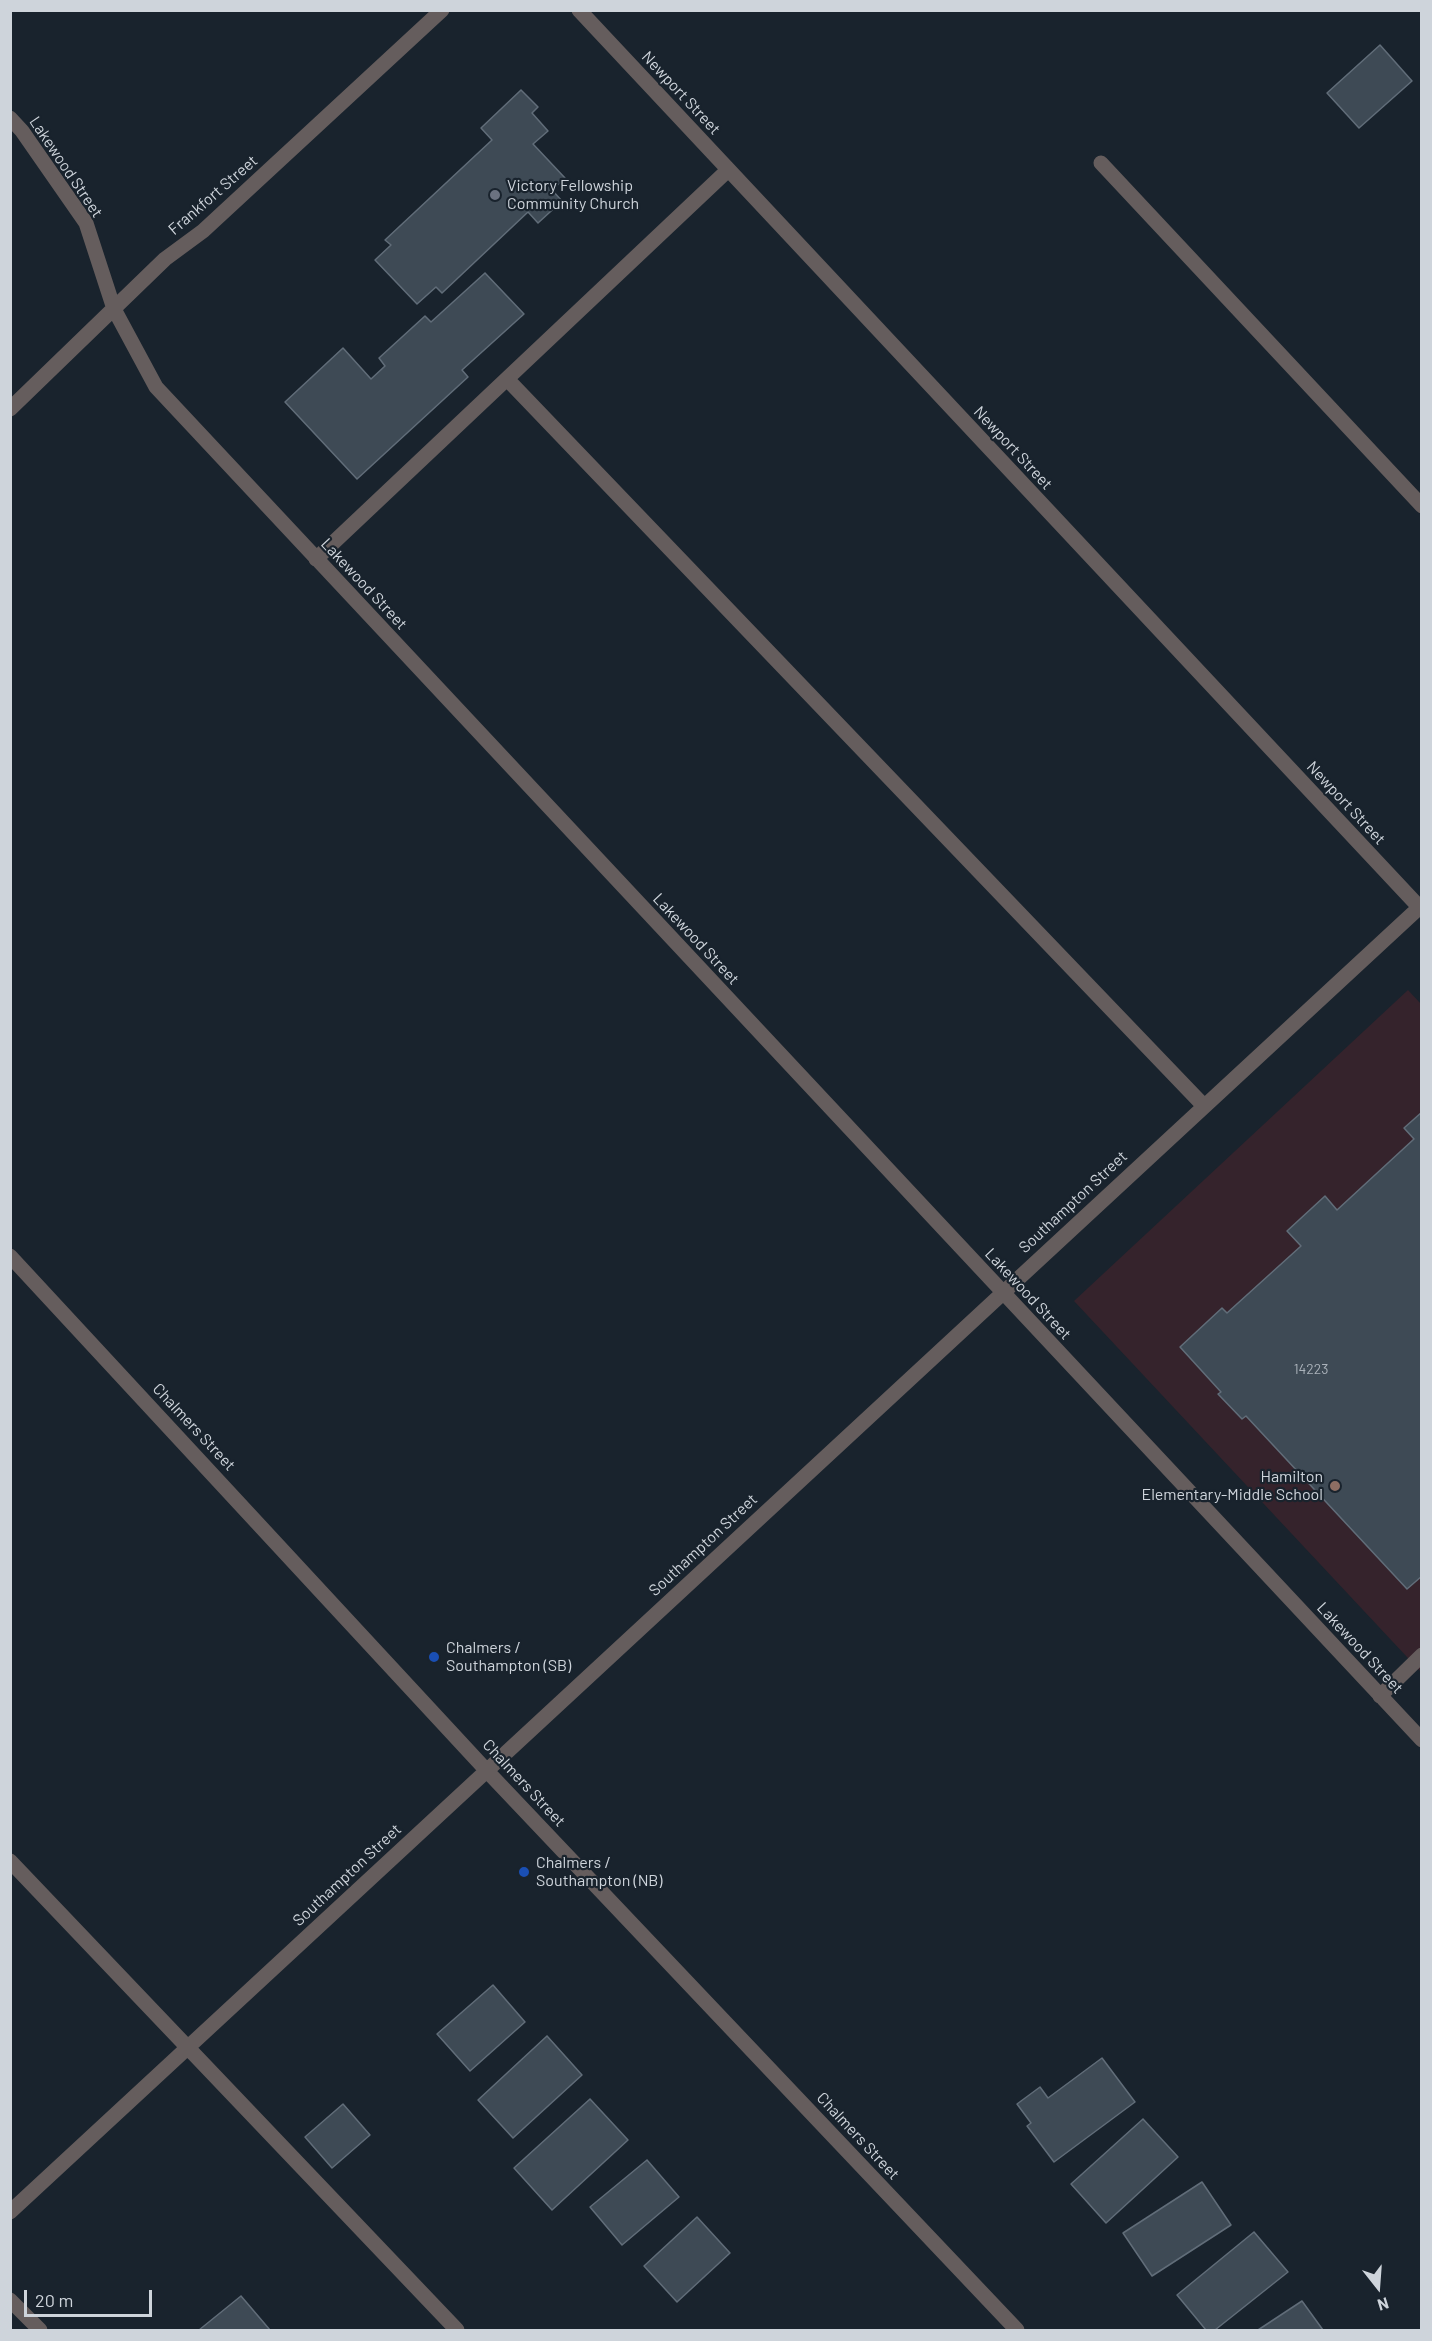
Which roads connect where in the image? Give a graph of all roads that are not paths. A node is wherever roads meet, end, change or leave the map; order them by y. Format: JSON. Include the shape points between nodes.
{"nodes":[{"id":1,"x":442,"y":10,"type":"edge"},
{"id":2,"x":579,"y":10,"type":"edge"},
{"id":3,"x":10,"y":118,"type":"edge"},
{"id":4,"x":1101,"y":163,"type":"dead end"},
{"id":5,"x":728,"y":170,"type":"junction"},
{"id":6,"x":114,"y":309,"type":"junction"},
{"id":7,"x":507,"y":379,"type":"junction"},
{"id":8,"x":10,"y":409,"type":"edge"},
{"id":9,"x":1422,"y":506,"type":"edge"},
{"id":10,"x":316,"y":558,"type":"junction"},
{"id":11,"x":1421,"y":908,"type":"edge"},
{"id":12,"x":1204,"y":1106,"type":"junction"},
{"id":13,"x":10,"y":1256,"type":"edge"},
{"id":14,"x":1002,"y":1293,"type":"junction"},
{"id":15,"x":1422,"y":1655,"type":"edge"},
{"id":16,"x":1380,"y":1696,"type":"junction"},
{"id":17,"x":1422,"y":1740,"type":"edge"},
{"id":18,"x":487,"y":1770,"type":"junction"},
{"id":19,"x":10,"y":1861,"type":"edge"},
{"id":20,"x":187,"y":2049,"type":"junction"},
{"id":21,"x":10,"y":2212,"type":"edge"},
{"id":22,"x":10,"y":2300,"type":"edge"},
{"id":23,"x":40,"y":2331,"type":"edge"},
{"id":24,"x":457,"y":2331,"type":"edge"},
{"id":25,"x":1017,"y":2331,"type":"edge"}],
"edges":[{"from":1,"to":6,"type":"street","name":"Frankfort Street"},
{"from":2,"to":5,"type":"street","name":"Newport Street"},
{"from":3,"to":6,"type":"street","name":"Lakewood Street","via":[[86,223]]},
{"from":4,"to":9,"type":"street"},
{"from":5,"to":7,"type":"street"},
{"from":5,"to":11,"type":"street","name":"Newport Street"},
{"from":6,"to":8,"type":"street","name":"Frankfort Street"},
{"from":6,"to":10,"type":"street","name":"Lakewood Street","via":[[156,387]]},
{"from":7,"to":10,"type":"street"},
{"from":7,"to":12,"type":"street"},
{"from":10,"to":14,"type":"street","name":"Lakewood Street"},
{"from":11,"to":12,"type":"street","name":"Southampton Street"},
{"from":12,"to":14,"type":"street","name":"Southampton Street"},
{"from":13,"to":18,"type":"street","name":"Chalmers Street"},
{"from":14,"to":16,"type":"street","name":"Lakewood Street"},
{"from":14,"to":18,"type":"street","name":"Southampton Street"},
{"from":15,"to":16,"type":"street"},
{"from":16,"to":17,"type":"street","name":"Lakewood Street"},
{"from":18,"to":20,"type":"street","name":"Southampton Street"},
{"from":18,"to":25,"type":"street","name":"Chalmers Street"},
{"from":19,"to":20,"type":"street"},
{"from":20,"to":21,"type":"street","name":"Southampton Street"},
{"from":20,"to":24,"type":"street"},
{"from":22,"to":23,"type":"street"}]}
